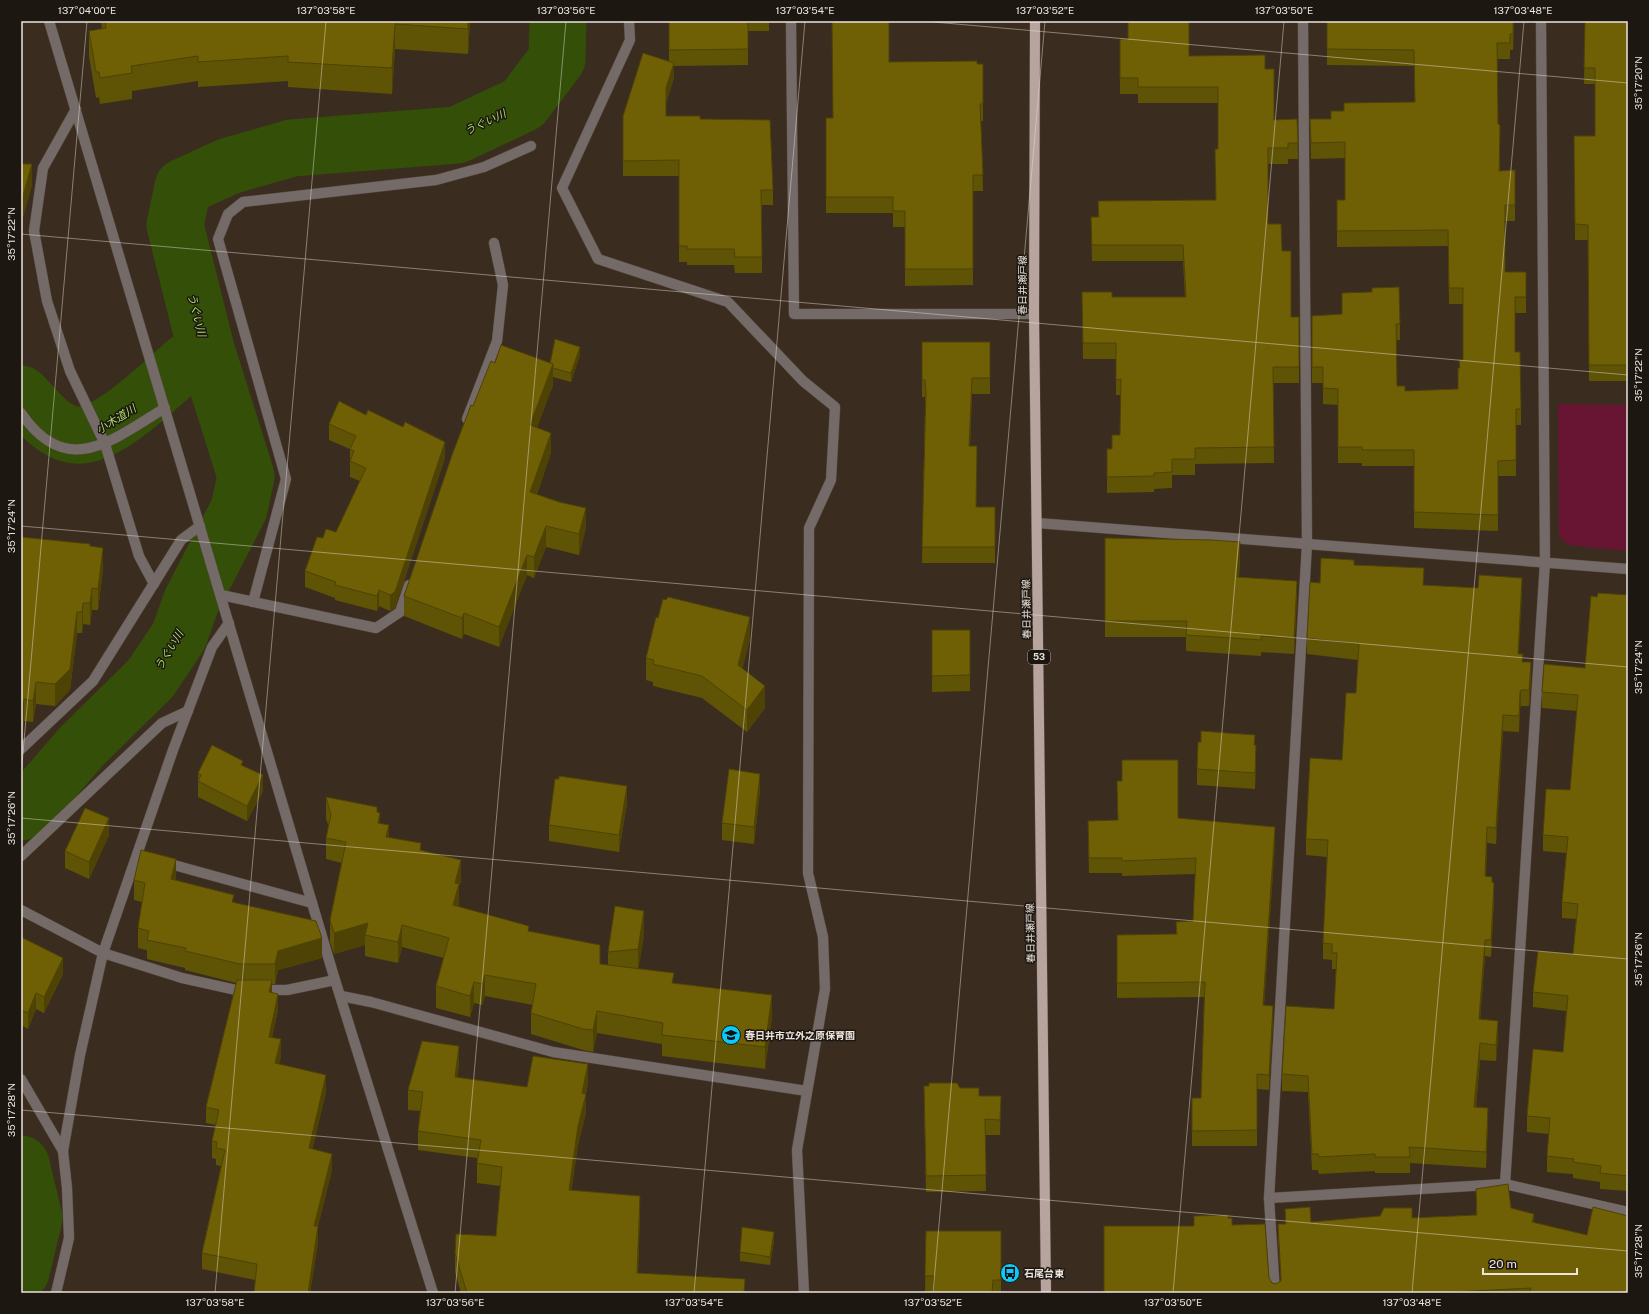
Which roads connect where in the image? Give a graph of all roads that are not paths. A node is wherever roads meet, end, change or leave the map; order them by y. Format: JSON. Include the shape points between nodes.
{"nodes":[{"id":1,"x":49,"y":21,"type":"edge"},
{"id":2,"x":629,"y":21,"type":"edge"},
{"id":3,"x":791,"y":21,"type":"edge"},
{"id":4,"x":1035,"y":21,"type":"edge"},
{"id":5,"x":1303,"y":21,"type":"edge"},
{"id":6,"x":1541,"y":21,"type":"edge"},
{"id":7,"x":76,"y":109,"type":"junction"},
{"id":8,"x":531,"y":146,"type":"dead end"},
{"id":9,"x":494,"y":243,"type":"dead end"},
{"id":10,"x":1034,"y":314,"type":"junction"},
{"id":11,"x":164,"y":407,"type":"junction"},
{"id":12,"x":21,"y":413,"type":"edge"},
{"id":13,"x":463,"y":429,"type":"edge"},
{"id":14,"x":105,"y":444,"type":"junction"},
{"id":15,"x":1037,"y":523,"type":"junction"},
{"id":16,"x":200,"y":527,"type":"junction"},
{"id":17,"x":1307,"y":544,"type":"junction"},
{"id":18,"x":1545,"y":562,"type":"junction"},
{"id":19,"x":1628,"y":569,"type":"edge"},
{"id":20,"x":412,"y":575,"type":"edge"},
{"id":21,"x":154,"y":584,"type":"junction"},
{"id":22,"x":221,"y":595,"type":"junction"},
{"id":23,"x":253,"y":602,"type":"junction"},
{"id":24,"x":229,"y":623,"type":"junction"},
{"id":25,"x":188,"y":711,"type":"junction"},
{"id":26,"x":21,"y":749,"type":"edge"},
{"id":27,"x":21,"y":856,"type":"edge"},
{"id":28,"x":145,"y":857,"type":"junction"},
{"id":29,"x":312,"y":903,"type":"junction"},
{"id":30,"x":21,"y":910,"type":"edge"},
{"id":31,"x":103,"y":953,"type":"junction"},
{"id":32,"x":335,"y":980,"type":"junction"},
{"id":33,"x":341,"y":996,"type":"junction"},
{"id":34,"x":21,"y":1079,"type":"edge"},
{"id":35,"x":807,"y":1091,"type":"junction"},
{"id":36,"x":63,"y":1151,"type":"junction"},
{"id":37,"x":1506,"y":1184,"type":"junction"},
{"id":38,"x":1269,"y":1198,"type":"junction"},
{"id":39,"x":1628,"y":1212,"type":"edge"},
{"id":40,"x":56,"y":1293,"type":"edge"},
{"id":41,"x":433,"y":1293,"type":"edge"},
{"id":42,"x":804,"y":1293,"type":"edge"},
{"id":43,"x":1046,"y":1293,"type":"edge"},
{"id":44,"x":1275,"y":1293,"type":"edge"}],
"edges":[{"from":1,"to":7,"type":"street"},
{"from":2,"to":35,"type":"street","via":[[630,40],[562,188],[598,259],[728,302],[804,381],[835,407],[832,480],[809,528],[808,873],[823,938],[825,989]]},
{"from":3,"to":10,"type":"street","via":[[794,314]]},
{"from":4,"to":10,"type":"main road","name":"春日井瀬戸線","number":"53"},
{"from":5,"to":17,"type":"street"},
{"from":6,"to":18,"type":"street"},
{"from":7,"to":11,"type":"street"},
{"from":7,"to":14,"type":"street","via":[[43,168],[34,231],[47,301],[70,371]]},
{"from":8,"to":23,"type":"street","via":[[484,167],[436,180],[243,202],[228,214],[218,239],[286,479]]},
{"from":9,"to":13,"type":"street","via":[[503,285],[497,341]]},
{"from":10,"to":15,"type":"main road","name":"春日井瀬戸線","number":"53"},
{"from":11,"to":14,"type":"street"},
{"from":11,"to":16,"type":"street"},
{"from":12,"to":14,"type":"street","via":[[32,429],[51,444],[79,450]]},
{"from":14,"to":21,"type":"street","via":[[139,556]]},
{"from":15,"to":17,"type":"street"},
{"from":15,"to":43,"type":"main road","name":"春日井瀬戸線","number":"53"},
{"from":16,"to":21,"type":"street","via":[[181,540]]},
{"from":16,"to":22,"type":"street"},
{"from":17,"to":18,"type":"street"},
{"from":17,"to":38,"type":"street"},
{"from":18,"to":19,"type":"street"},
{"from":18,"to":37,"type":"street"},
{"from":20,"to":23,"type":"street","via":[[400,612],[376,628]]},
{"from":21,"to":26,"type":"street","via":[[93,681]]},
{"from":22,"to":23,"type":"street"},
{"from":22,"to":24,"type":"street"},
{"from":24,"to":25,"type":"street","via":[[212,648]]},
{"from":24,"to":29,"type":"street"},
{"from":25,"to":27,"type":"street","via":[[162,723]]},
{"from":25,"to":28,"type":"street"},
{"from":28,"to":29,"type":"street"},
{"from":28,"to":31,"type":"street"},
{"from":29,"to":32,"type":"street"},
{"from":30,"to":31,"type":"street"},
{"from":31,"to":32,"type":"street","via":[[182,978],[236,990],[287,990]]},
{"from":31,"to":36,"type":"street","via":[[80,1055]]},
{"from":32,"to":33,"type":"street"},
{"from":33,"to":35,"type":"street","via":[[554,1052]]},
{"from":33,"to":41,"type":"street"},
{"from":34,"to":36,"type":"street"},
{"from":35,"to":42,"type":"street","via":[[797,1150]]},
{"from":36,"to":40,"type":"street","via":[[69,1238]]},
{"from":37,"to":38,"type":"street"},
{"from":37,"to":39,"type":"street"},
{"from":38,"to":44,"type":"street"}]}
